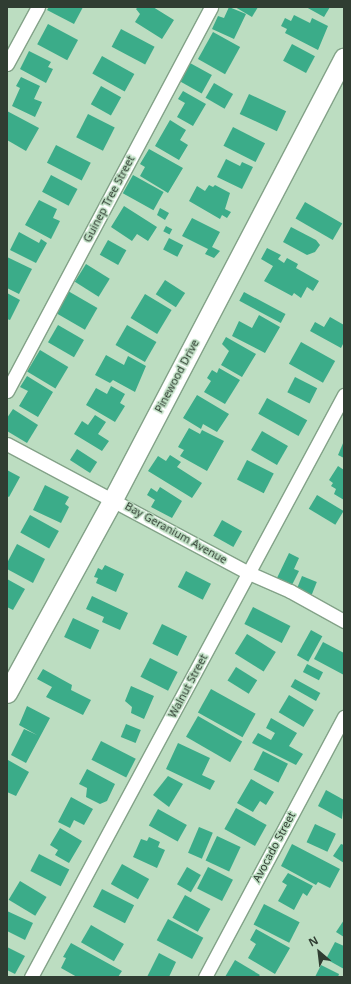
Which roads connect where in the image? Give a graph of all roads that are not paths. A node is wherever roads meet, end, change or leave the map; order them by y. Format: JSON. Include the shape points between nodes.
{"nodes":[{"id":1,"x":38,"y":7,"type":"edge"},
{"id":2,"x":211,"y":7,"type":"edge"},
{"id":3,"x":344,"y":58,"type":"edge"},
{"id":4,"x":7,"y":64,"type":"edge"},
{"id":5,"x":7,"y":391,"type":"edge"},
{"id":6,"x":344,"y":395,"type":"edge"},
{"id":7,"x":7,"y":444,"type":"edge"},
{"id":8,"x":113,"y":499,"type":"junction"},
{"id":9,"x":249,"y":573,"type":"junction"},
{"id":10,"x":344,"y":622,"type":"edge"},
{"id":11,"x":7,"y":693,"type":"edge"},
{"id":12,"x":344,"y":717,"type":"edge"},
{"id":13,"x":31,"y":977,"type":"edge"},
{"id":14,"x":205,"y":977,"type":"edge"}],
"edges":[{"from":1,"to":4,"type":"street"},
{"from":2,"to":5,"type":"street","name":"Guinep Tree Street"},
{"from":3,"to":8,"type":"main road","name":"Pinewood Drive"},
{"from":6,"to":9,"type":"street","name":"Walnut Street"},
{"from":7,"to":8,"type":"street","name":"Bay Geranium Avenue"},
{"from":8,"to":9,"type":"street","name":"Bay Geranium Avenue"},
{"from":8,"to":11,"type":"main road","name":"Pinewood Drive"},
{"from":9,"to":10,"type":"street","name":"Bay Geranium Avenue","via":[[290,591]]},
{"from":9,"to":13,"type":"street","name":"Walnut Street"},
{"from":12,"to":14,"type":"street","name":"Avocado Street"}]}
